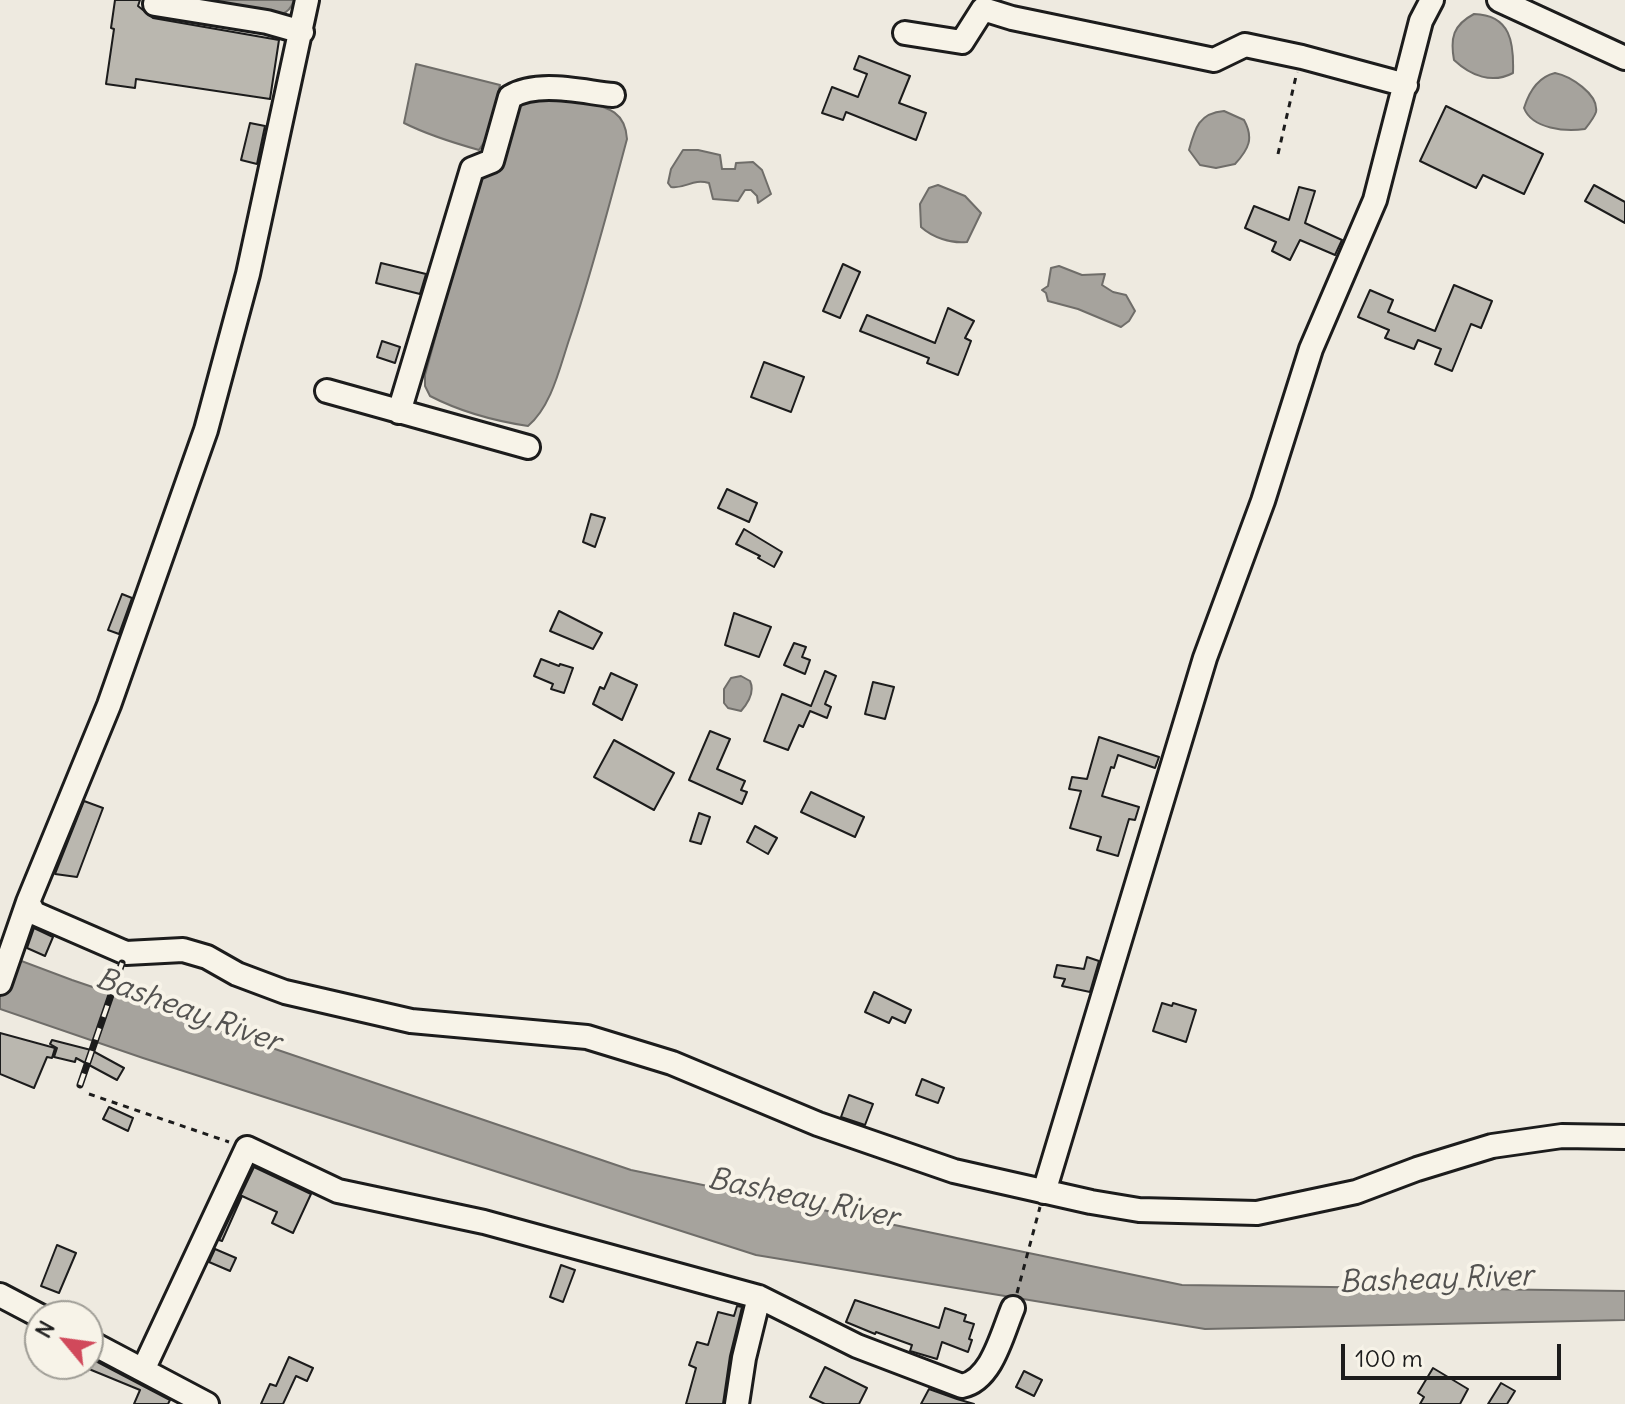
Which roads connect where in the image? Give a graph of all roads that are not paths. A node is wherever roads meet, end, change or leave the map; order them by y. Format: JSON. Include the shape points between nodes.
{"nodes":[{"id":1,"x":307,"y":0,"type":"edge"},
{"id":2,"x":1432,"y":0,"type":"edge"},
{"id":3,"x":1499,"y":0,"type":"edge"},
{"id":4,"x":155,"y":4,"type":"dead end"},
{"id":5,"x":984,"y":4,"type":"edge"},
{"id":6,"x":302,"y":32,"type":"junction"},
{"id":7,"x":905,"y":33,"type":"dead end"},
{"id":8,"x":1625,"y":58,"type":"edge"},
{"id":9,"x":1406,"y":85,"type":"junction"},
{"id":10,"x":613,"y":95,"type":"dead end"},
{"id":11,"x":327,"y":391,"type":"dead end"},
{"id":12,"x":399,"y":412,"type":"junction"},
{"id":13,"x":528,"y":447,"type":"dead end"},
{"id":14,"x":27,"y":908,"type":"junction"},
{"id":15,"x":0,"y":983,"type":"edge"},
{"id":16,"x":1625,"y":1137,"type":"edge"},
{"id":17,"x":1044,"y":1192,"type":"junction"},
{"id":18,"x":0,"y":1295,"type":"edge"},
{"id":19,"x":759,"y":1297,"type":"junction"},
{"id":20,"x":24,"y":1308,"type":"edge"},
{"id":21,"x":1013,"y":1308,"type":"road end"},
{"id":22,"x":104,"y":1349,"type":"edge"},
{"id":23,"x":143,"y":1370,"type":"junction"},
{"id":24,"x":207,"y":1404,"type":"edge"},
{"id":25,"x":737,"y":1404,"type":"edge"}],
"edges":[{"from":1,"to":6,"type":"street"},
{"from":2,"to":9,"type":"street","via":[[1421,21]]},
{"from":3,"to":8,"type":"street"},
{"from":4,"to":6,"type":"street"},
{"from":5,"to":7,"type":"street","via":[[962,42]]},
{"from":5,"to":9,"type":"street","via":[[1012,18],[1214,60],[1245,45]]},
{"from":6,"to":14,"type":"street","via":[[248,274],[206,430],[109,705]]},
{"from":9,"to":17,"type":"street","via":[[1375,200],[1311,349],[1205,658]]},
{"from":10,"to":12,"type":"street","via":[[543,89],[510,97],[492,161],[472,169]]},
{"from":11,"to":12,"type":"street"},
{"from":12,"to":13,"type":"street"},
{"from":14,"to":15,"type":"street"},
{"from":14,"to":17,"type":"street","via":[[126,953],[183,950],[285,992],[411,1021],[587,1037],[672,1063],[818,1124],[954,1171]]},
{"from":16,"to":17,"type":"street","via":[[1562,1136],[1492,1146],[1356,1192],[1257,1213],[1139,1210]]},
{"from":18,"to":20,"type":"street"},
{"from":19,"to":21,"type":"street","via":[[857,1346],[962,1386],[986,1371]]},
{"from":19,"to":23,"type":"street","via":[[484,1222],[338,1191],[247,1148]]},
{"from":19,"to":25,"type":"street"},
{"from":22,"to":23,"type":"street"},
{"from":23,"to":24,"type":"street"}]}
